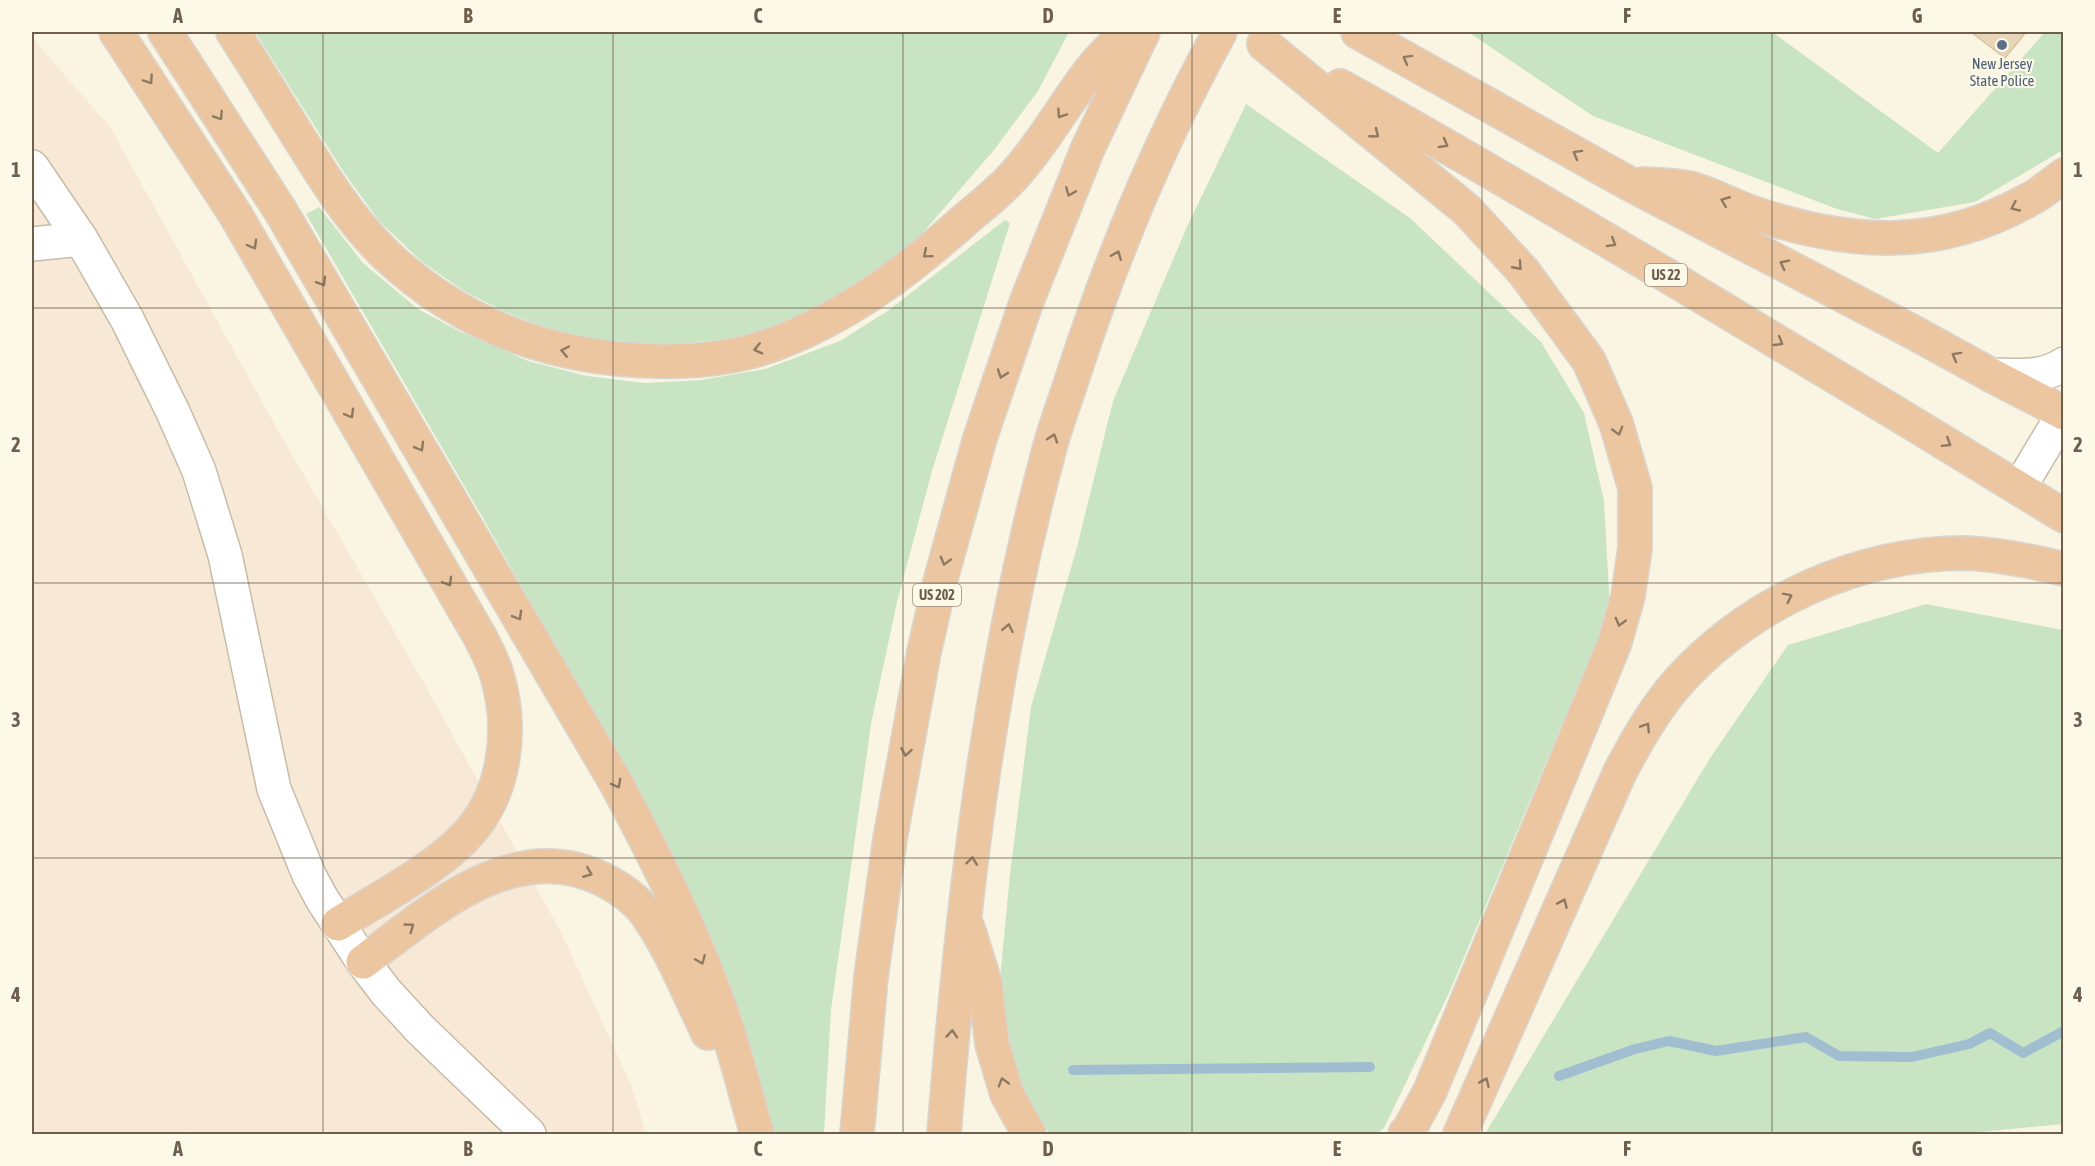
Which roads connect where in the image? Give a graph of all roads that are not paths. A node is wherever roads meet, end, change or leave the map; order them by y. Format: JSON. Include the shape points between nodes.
{"nodes":[{"id":1,"x":116,"y":32,"type":"edge"},
{"id":2,"x":165,"y":32,"type":"edge"},
{"id":3,"x":233,"y":32,"type":"edge"},
{"id":4,"x":1126,"y":32,"type":"edge"},
{"id":5,"x":1143,"y":32,"type":"edge"},
{"id":6,"x":1220,"y":32,"type":"edge"},
{"id":7,"x":1358,"y":32,"type":"edge"},
{"id":8,"x":1252,"y":38,"type":"edge"},
{"id":9,"x":1107,"y":74,"type":"junction"},
{"id":10,"x":32,"y":167,"type":"edge"},
{"id":11,"x":2064,"y":175,"type":"edge"},
{"id":12,"x":1628,"y":183,"type":"junction"},
{"id":13,"x":81,"y":239,"type":"junction"},
{"id":14,"x":32,"y":244,"type":"edge"},
{"id":15,"x":2064,"y":364,"type":"edge"},
{"id":16,"x":1991,"y":375,"type":"junction"},
{"id":17,"x":2064,"y":413,"type":"edge"},
{"id":18,"x":2019,"y":488,"type":"junction"},
{"id":19,"x":2064,"y":516,"type":"edge"},
{"id":20,"x":2064,"y":568,"type":"edge"},
{"id":21,"x":965,"y":919,"type":"junction"},
{"id":22,"x":338,"y":924,"type":"junction"},
{"id":23,"x":363,"y":962,"type":"junction"},
{"id":24,"x":529,"y":1134,"type":"edge"},
{"id":25,"x":757,"y":1134,"type":"edge"},
{"id":26,"x":857,"y":1134,"type":"edge"},
{"id":27,"x":944,"y":1134,"type":"edge"},
{"id":28,"x":1029,"y":1134,"type":"edge"},
{"id":29,"x":1405,"y":1134,"type":"edge"},
{"id":30,"x":1460,"y":1134,"type":"edge"}],
"edges":[{"from":1,"to":22,"type":"highway","one_way":true,"via":[[235,214],[479,635],[496,672],[505,716],[504,760],[492,799],[480,820],[463,840],[426,869]]},
{"from":2,"to":25,"type":"highway","one_way":true,"via":[[280,210],[662,868],[730,1036]]},
{"from":9,"to":3,"type":"highway","one_way":true,"via":[[1050,131],[1008,183],[928,254],[860,302],[822,324],[770,346],[683,362],[637,361],[557,350],[520,339],[455,308],[416,281],[350,214]]},
{"from":4,"to":9,"type":"highway"},
{"from":5,"to":9,"type":"highway","number":"US 202"},
{"from":21,"to":6,"type":"highway","one_way":true,"via":[[997,686],[1048,454],[1098,302],[1146,184]]},
{"from":12,"to":7,"type":"highway","one_way":true},
{"from":8,"to":18,"type":"highway","number":"US 22","one_way":true,"via":[[1419,129]]},
{"from":8,"to":29,"type":"highway","one_way":true,"via":[[1467,210],[1523,271],[1589,361],[1616,423],[1635,488],[1635,548],[1628,596],[1614,645],[1430,1091]]},
{"from":9,"to":26,"type":"highway","number":"US 202","one_way":true,"via":[[1088,148],[1026,303],[980,438],[940,582],[890,839],[871,977]]},
{"from":10,"to":13,"type":"street"},
{"from":11,"to":12,"type":"highway","one_way":true,"via":[[2031,199],[1979,224],[1943,234],[1903,238],[1871,238],[1801,227],[1689,188]]},
{"from":16,"to":12,"type":"highway","one_way":true},
{"from":13,"to":14,"type":"street"},
{"from":13,"to":22,"type":"street","via":[[131,326],[199,471],[225,555],[274,789],[309,875]]},
{"from":15,"to":16,"type":"street","via":[[2039,375]]},
{"from":16,"to":17,"type":"highway"},
{"from":17,"to":18,"type":"street"},
{"from":18,"to":19,"type":"highway","number":"US 22"},
{"from":30,"to":20,"type":"highway","one_way":true,"via":[[1620,772],[1644,728],[1679,681],[1701,660],[1768,607],[1819,582],[1868,565],[1965,553]]},
{"from":27,"to":21,"type":"highway","one_way":true},
{"from":28,"to":21,"type":"highway","one_way":true,"via":[[1007,1094],[992,1044],[985,983]]},
{"from":22,"to":23,"type":"street"},
{"from":23,"to":24,"type":"street","via":[[420,1029]]},
{"from":23,"to":25,"type":"highway","one_way":true,"via":[[437,907],[503,872],[542,865],[583,869],[618,887],[644,910],[667,947]]}]}
